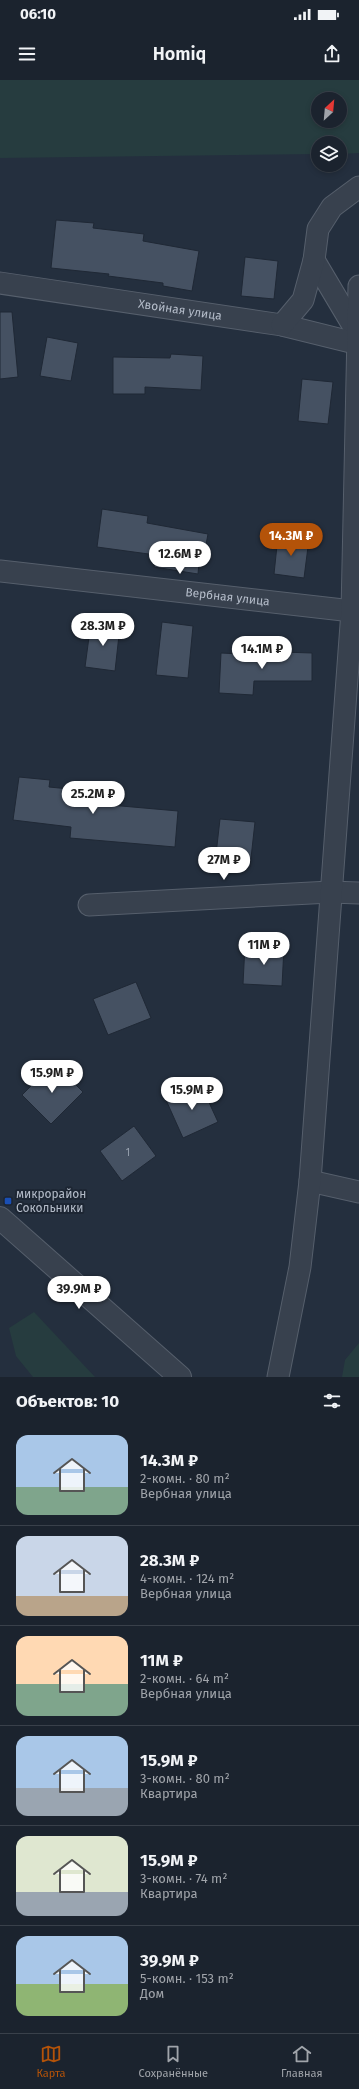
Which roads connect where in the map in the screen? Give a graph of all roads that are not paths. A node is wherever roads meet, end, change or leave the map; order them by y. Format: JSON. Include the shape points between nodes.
{"nodes":[{"id":1,"x":359,"y":188,"type":"edge"},
{"id":2,"x":314,"y":260,"type":"junction"},
{"id":3,"x":0,"y":283,"type":"edge"},
{"id":4,"x":359,"y":286,"type":"edge"},
{"id":5,"x":331,"y":289,"type":"junction"},
{"id":6,"x":282,"y":325,"type":"junction"},
{"id":7,"x":333,"y":337,"type":"junction"},
{"id":8,"x":358,"y":341,"type":"edge"},
{"id":9,"x":0,"y":571,"type":"edge"},
{"id":10,"x":356,"y":610,"type":"edge"},
{"id":11,"x":330,"y":892,"type":"junction"},
{"id":12,"x":359,"y":893,"type":"edge"},
{"id":13,"x":89,"y":905,"type":"dead end"},
{"id":14,"x":310,"y":1181,"type":"junction"},
{"id":15,"x":359,"y":1192,"type":"edge"},
{"id":16,"x":0,"y":1218,"type":"edge"},
{"id":17,"x":180,"y":1377,"type":"edge"},
{"id":18,"x":278,"y":1377,"type":"edge"}],
"edges":[{"from":1,"to":2,"type":"street","via":[[332,207],[318,229]]},
{"from":2,"to":5,"type":"street"},
{"from":2,"to":6,"type":"street","via":[[303,300]]},
{"from":3,"to":6,"type":"street","name":"Хвойная улица"},
{"from":4,"to":8,"type":"street"},
{"from":5,"to":7,"type":"street"},
{"from":5,"to":8,"type":"street"},
{"from":6,"to":7,"type":"street","name":"Хвойная улица"},
{"from":7,"to":8,"type":"street","name":"Хвойная улица"},
{"from":8,"to":10,"type":"street"},
{"from":9,"to":10,"type":"street","name":"Вербная улица"},
{"from":10,"to":11,"type":"street"},
{"from":11,"to":12,"type":"street"},
{"from":11,"to":13,"type":"street"},
{"from":11,"to":14,"type":"street"},
{"from":14,"to":15,"type":"street"},
{"from":14,"to":18,"type":"street","via":[[300,1267]]},
{"from":16,"to":17,"type":"street"}]}
